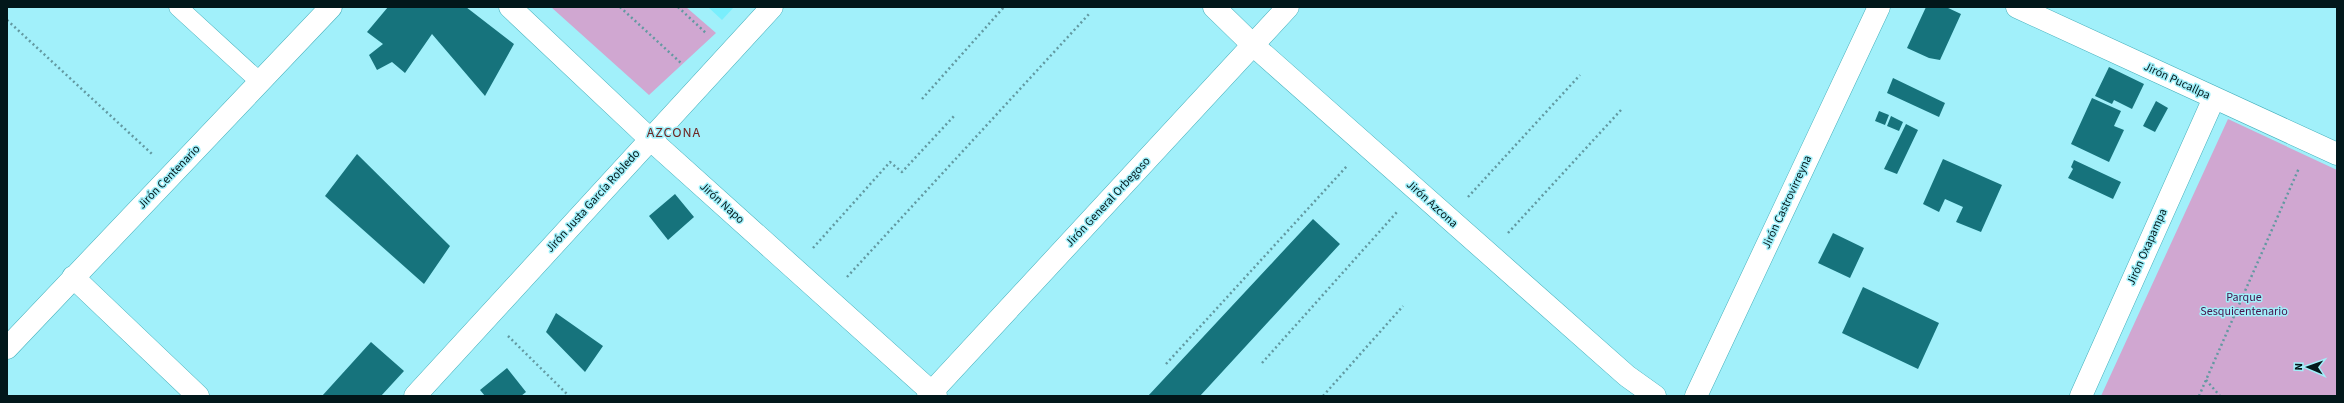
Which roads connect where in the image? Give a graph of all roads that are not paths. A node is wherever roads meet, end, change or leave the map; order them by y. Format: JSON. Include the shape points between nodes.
{"nodes":[{"id":1,"x":178,"y":7,"type":"edge"},
{"id":2,"x":331,"y":7,"type":"edge"},
{"id":3,"x":510,"y":7,"type":"edge"},
{"id":4,"x":772,"y":7,"type":"edge"},
{"id":5,"x":1214,"y":7,"type":"edge"},
{"id":6,"x":1288,"y":7,"type":"edge"},
{"id":7,"x":1879,"y":7,"type":"edge"},
{"id":8,"x":2017,"y":7,"type":"edge"},
{"id":9,"x":1253,"y":45,"type":"junction"},
{"id":10,"x":260,"y":82,"type":"junction"},
{"id":11,"x":2214,"y":98,"type":"junction"},
{"id":12,"x":650,"y":139,"type":"junction"},
{"id":13,"x":2337,"y":154,"type":"edge"},
{"id":14,"x":73,"y":278,"type":"junction"},
{"id":15,"x":7,"y":348,"type":"edge"},
{"id":16,"x":932,"y":395,"type":"edge"},
{"id":17,"x":198,"y":396,"type":"edge"},
{"id":18,"x":415,"y":396,"type":"edge"},
{"id":19,"x":1655,"y":396,"type":"edge"},
{"id":20,"x":1696,"y":396,"type":"edge"},
{"id":21,"x":2081,"y":396,"type":"edge"}],
"edges":[{"from":1,"to":10,"type":"lane"},
{"from":2,"to":10,"type":"street","name":"Jirón Centenario"},
{"from":3,"to":12,"type":"street","name":"Jirón Napo"},
{"from":4,"to":12,"type":"street","name":"Jirón Justa García Robledo"},
{"from":5,"to":9,"type":"street","name":"Jirón Azcona"},
{"from":6,"to":9,"type":"street","name":"Jirón General Orbegoso"},
{"from":7,"to":20,"type":"street","name":"Jirón Castrovirreyna"},
{"from":8,"to":11,"type":"street","name":"Jirón Pucallpa"},
{"from":9,"to":16,"type":"street","name":"Jirón General Orbegoso"},
{"from":9,"to":19,"type":"street","name":"Jirón Azcona","via":[[1627,376]]},
{"from":10,"to":14,"type":"street","name":"Jirón Centenario"},
{"from":11,"to":13,"type":"street","name":"Jirón Pucallpa"},
{"from":11,"to":21,"type":"street","name":"Jirón Oxapampa"},
{"from":12,"to":16,"type":"street","name":"Jirón Napo"},
{"from":12,"to":18,"type":"street","name":"Jirón Justa García Robledo"},
{"from":14,"to":15,"type":"street","name":"Jirón Centenario"},
{"from":14,"to":17,"type":"street"}]}
